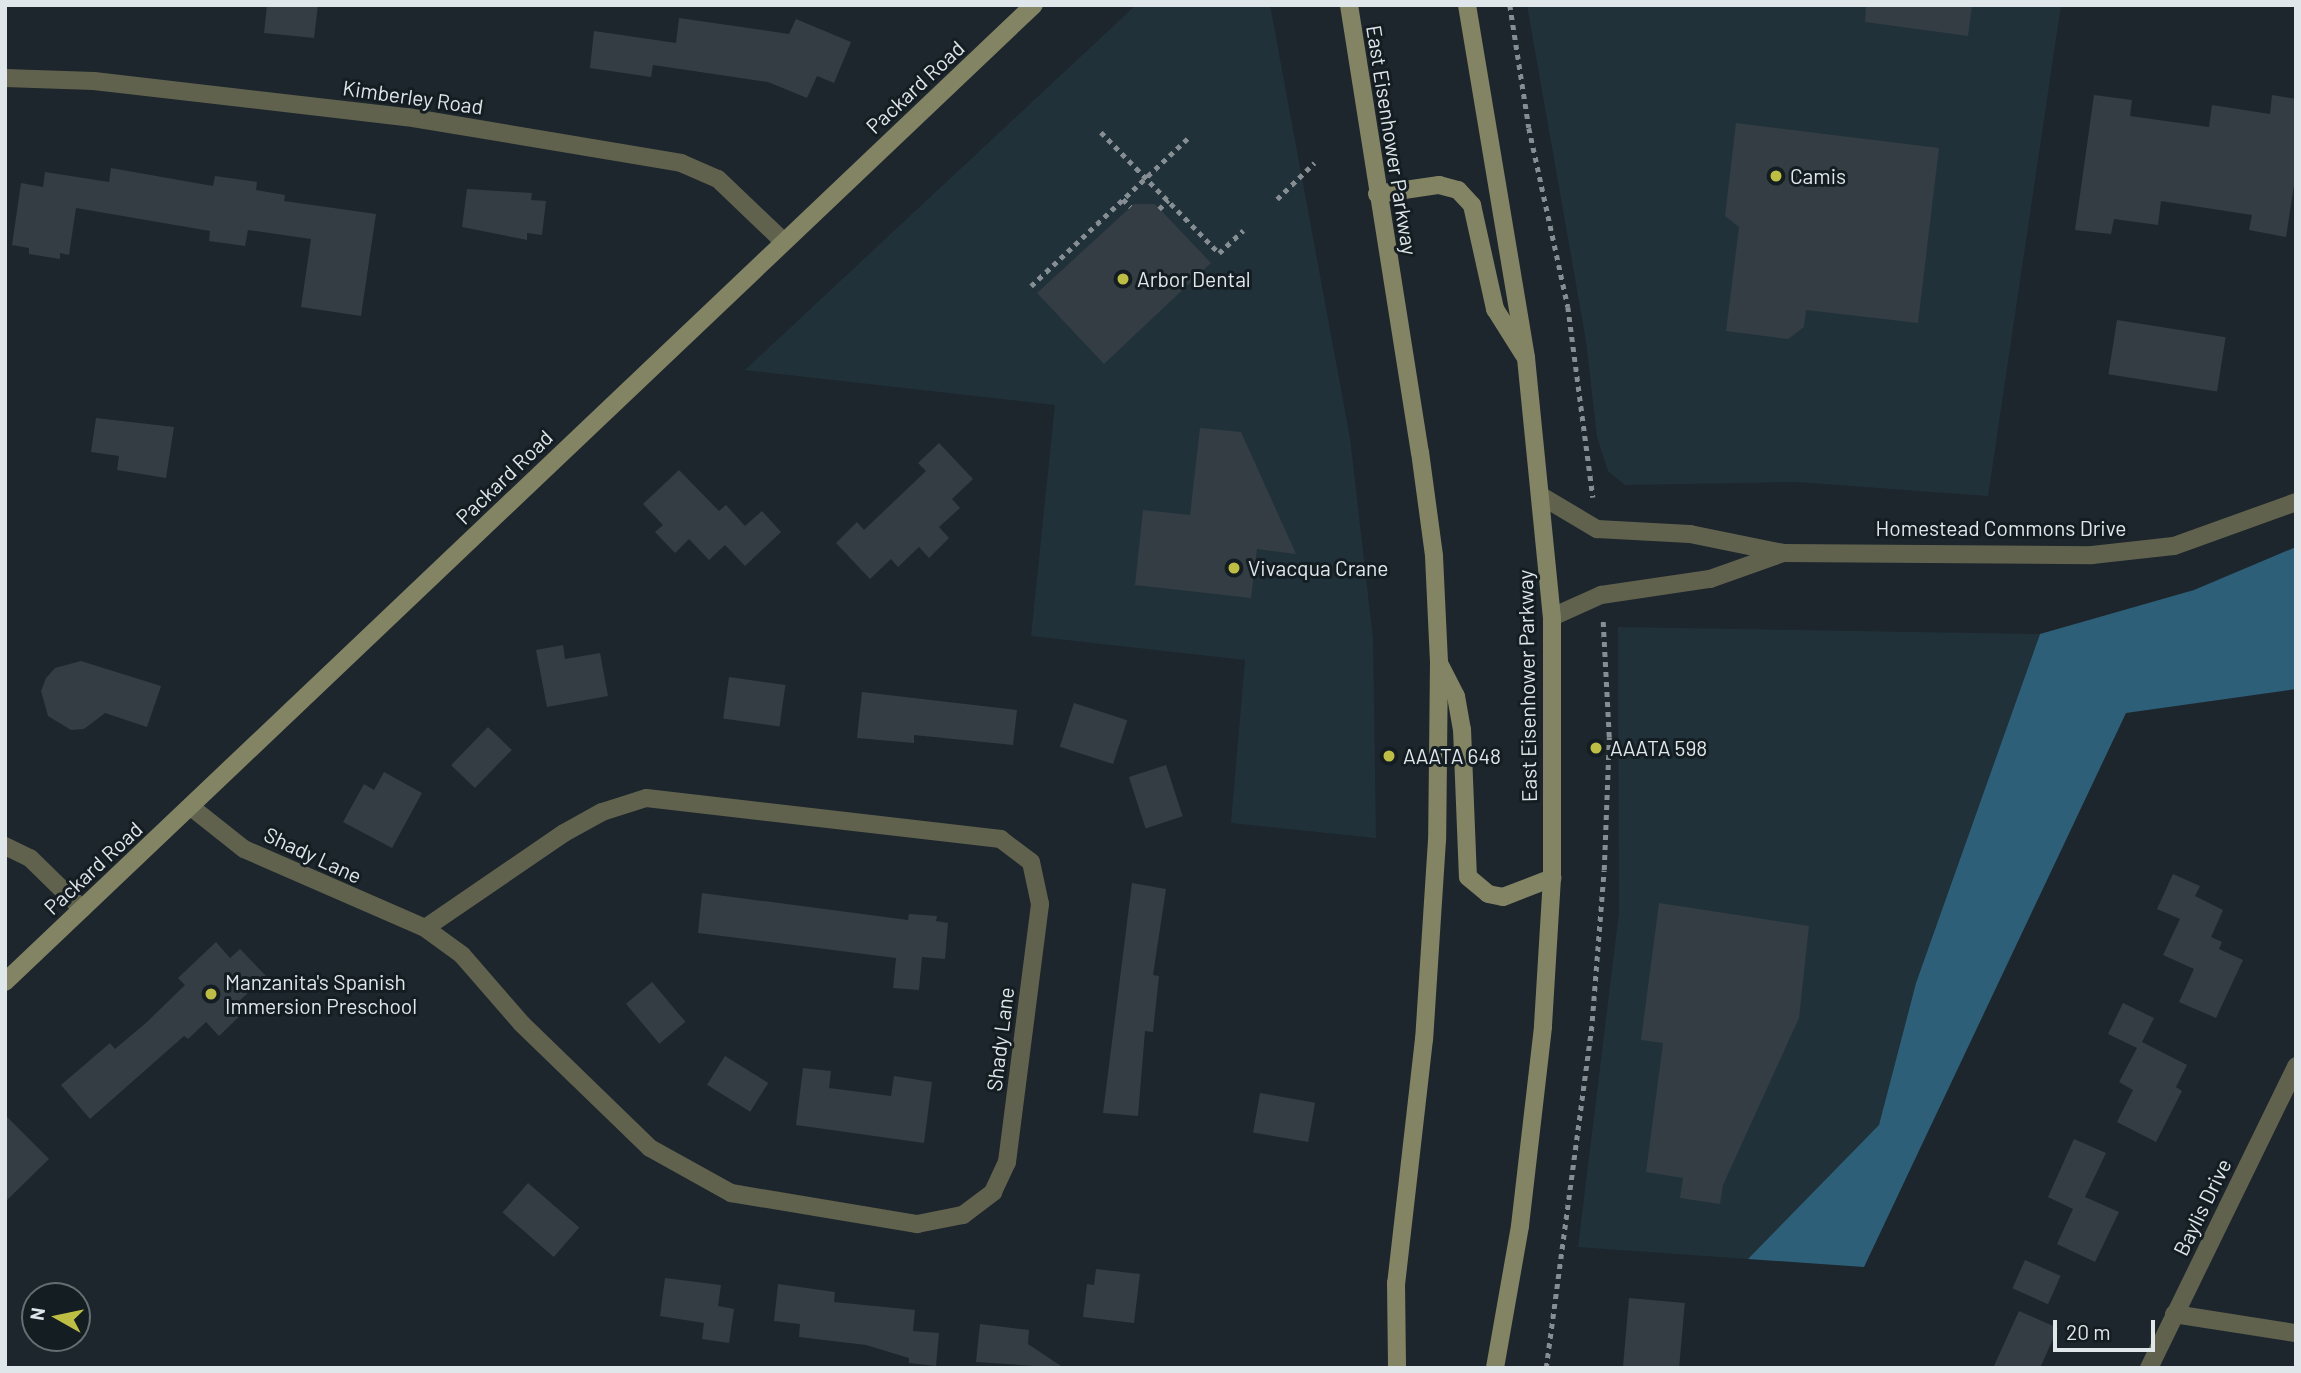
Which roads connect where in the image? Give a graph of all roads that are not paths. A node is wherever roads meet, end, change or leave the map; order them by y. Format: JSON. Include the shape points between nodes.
{"nodes":[{"id":1,"x":1034,"y":5,"type":"edge"},
{"id":2,"x":1341,"y":5,"type":"edge"},
{"id":3,"x":1349,"y":5,"type":"edge"},
{"id":4,"x":1467,"y":5,"type":"edge"},
{"id":5,"x":1351,"y":28,"type":"junction"},
{"id":6,"x":5,"y":78,"type":"edge"},
{"id":7,"x":1377,"y":194,"type":"junction"},
{"id":8,"x":784,"y":242,"type":"junction"},
{"id":9,"x":1526,"y":358,"type":"junction"},
{"id":10,"x":1543,"y":497,"type":"junction"},
{"id":11,"x":2296,"y":502,"type":"edge"},
{"id":12,"x":1783,"y":553,"type":"junction"},
{"id":13,"x":1552,"y":617,"type":"junction"},
{"id":14,"x":1439,"y":662,"type":"junction"},
{"id":15,"x":191,"y":807,"type":"junction"},
{"id":16,"x":5,"y":846,"type":"edge"},
{"id":17,"x":1552,"y":878,"type":"junction"},
{"id":18,"x":82,"y":909,"type":"junction"},
{"id":19,"x":425,"y":928,"type":"junction"},
{"id":20,"x":5,"y":982,"type":"edge"},
{"id":21,"x":2296,"y":1066,"type":"edge"},
{"id":22,"x":2174,"y":1314,"type":"junction"},
{"id":23,"x":2296,"y":1333,"type":"edge"},
{"id":24,"x":1397,"y":1368,"type":"edge"},
{"id":25,"x":1495,"y":1368,"type":"edge"},
{"id":26,"x":2148,"y":1368,"type":"edge"}],
"edges":[{"from":1,"to":8,"type":"main road","name":"Packard Road"},
{"from":2,"to":5,"type":"main road"},
{"from":3,"to":5,"type":"main road","name":"East Eisenhower Parkway"},
{"from":4,"to":9,"type":"main road","name":"East Eisenhower Parkway"},
{"from":5,"to":7,"type":"main road","name":"East Eisenhower Parkway"},
{"from":6,"to":8,"type":"street","name":"Kimberley Road","via":[[94,81],[407,117],[645,155],[718,179]]},
{"from":7,"to":9,"type":"main road","via":[[1439,185],[1458,190],[1472,205],[1494,309]]},
{"from":7,"to":14,"type":"main road","name":"East Eisenhower Parkway","via":[[1420,452]]},
{"from":8,"to":15,"type":"main road","name":"Packard Road"},
{"from":9,"to":10,"type":"main road","name":"East Eisenhower Parkway"},
{"from":10,"to":12,"type":"street","name":"Homestead Commons Drive","via":[[1597,529],[1690,534]]},
{"from":10,"to":13,"type":"main road","name":"East Eisenhower Parkway"},
{"from":11,"to":12,"type":"street","name":"Homestead Commons Drive","via":[[2174,546],[2092,555]]},
{"from":12,"to":13,"type":"street","name":"Homestead Commons Drive","via":[[1710,579],[1601,595]]},
{"from":13,"to":17,"type":"main road","name":"East Eisenhower Parkway"},
{"from":14,"to":17,"type":"main road","via":[[1456,696],[1462,729],[1468,877],[1488,894],[1503,897]]},
{"from":14,"to":24,"type":"main road","name":"East Eisenhower Parkway","via":[[1437,841],[1424,1039],[1396,1283]]},
{"from":15,"to":18,"type":"main road","name":"Packard Road"},
{"from":15,"to":19,"type":"street","name":"Shady Lane","via":[[244,849]]},
{"from":16,"to":18,"type":"street","via":[[30,858]]},
{"from":17,"to":25,"type":"main road","name":"East Eisenhower Parkway","via":[[1524,1186]]},
{"from":18,"to":20,"type":"main road","name":"Packard Road"},
{"from":19,"to":19,"type":"street","name":"Shady Lane","via":[[462,955],[522,1024],[650,1148],[731,1193],[917,1224],[963,1215],[993,1192],[1007,1162],[1040,904],[1031,862],[1001,839],[646,798],[602,812],[573,828]]},
{"from":21,"to":22,"type":"street","name":"Baylis Drive"},
{"from":22,"to":23,"type":"street"},
{"from":22,"to":26,"type":"street","name":"Baylis Drive"}]}
